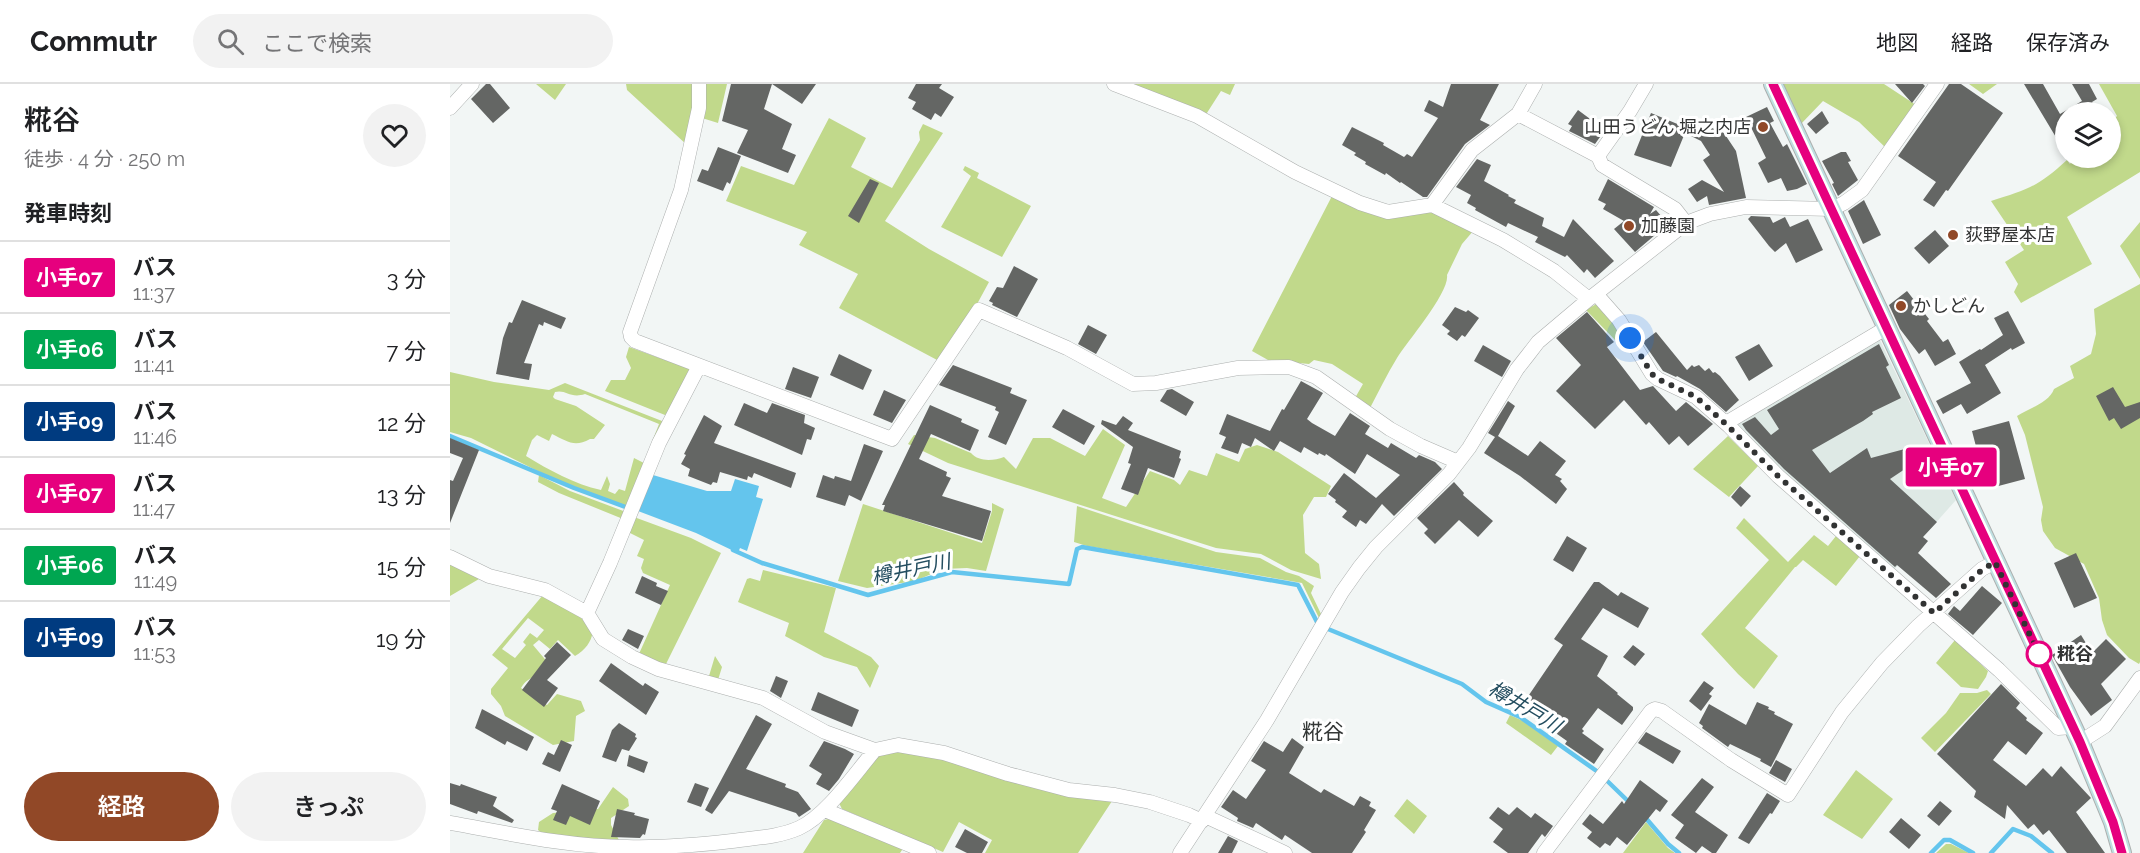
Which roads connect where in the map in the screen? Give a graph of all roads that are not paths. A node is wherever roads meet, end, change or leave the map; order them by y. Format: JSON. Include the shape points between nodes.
{"nodes":[{"id":1,"x":472,"y":84,"type":"edge"},
{"id":2,"x":699,"y":84,"type":"edge"},
{"id":3,"x":1114,"y":84,"type":"edge"},
{"id":4,"x":1535,"y":84,"type":"edge"},
{"id":5,"x":1646,"y":84,"type":"edge"},
{"id":6,"x":1773,"y":84,"type":"edge"},
{"id":7,"x":1937,"y":84,"type":"edge"},
{"id":8,"x":450,"y":108,"type":"edge"},
{"id":9,"x":1518,"y":114,"type":"junction"},
{"id":10,"x":1598,"y":156,"type":"junction"},
{"id":11,"x":1432,"y":205,"type":"junction"},
{"id":12,"x":1832,"y":209,"type":"junction"},
{"id":13,"x":1686,"y":223,"type":"junction"},
{"id":14,"x":1593,"y":298,"type":"junction"},
{"id":15,"x":1886,"y":328,"type":"junction"},
{"id":16,"x":699,"y":366,"type":"junction"},
{"id":17,"x":1726,"y":423,"type":"junction"},
{"id":18,"x":1458,"y":462,"type":"junction"},
{"id":19,"x":450,"y":557,"type":"edge"},
{"id":20,"x":1995,"y":562,"type":"junction"},
{"id":21,"x":587,"y":613,"type":"junction"},
{"id":22,"x":1934,"y":613,"type":"junction"},
{"id":23,"x":2140,"y":678,"type":"edge"},
{"id":24,"x":2077,"y":735,"type":"junction"},
{"id":25,"x":875,"y":750,"type":"junction"},
{"id":26,"x":825,"y":810,"type":"junction"},
{"id":27,"x":1203,"y":818,"type":"junction"},
{"id":28,"x":450,"y":823,"type":"edge"},
{"id":29,"x":929,"y":853,"type":"edge"},
{"id":30,"x":1180,"y":853,"type":"edge"},
{"id":31,"x":1286,"y":853,"type":"edge"},
{"id":32,"x":1544,"y":853,"type":"edge"},
{"id":33,"x":2122,"y":853,"type":"edge"}],
"edges":[{"from":1,"to":8,"type":"street"},
{"from":2,"to":16,"type":"street","via":[[699,108],[681,190],[630,332],[635,341]]},
{"from":3,"to":11,"type":"street","via":[[1197,117],[1295,172],[1360,202],[1388,212]]},
{"from":4,"to":9,"type":"street"},
{"from":5,"to":10,"type":"street"},
{"from":6,"to":12,"type":"main road"},
{"from":7,"to":12,"type":"street","via":[[1862,190]]},
{"from":9,"to":10,"type":"street"},
{"from":9,"to":11,"type":"street","via":[[1472,150]]},
{"from":10,"to":13,"type":"street","via":[[1602,165],[1675,209]]},
{"from":11,"to":14,"type":"street","via":[[1503,240]]},
{"from":12,"to":13,"type":"street","via":[[1746,207]]},
{"from":12,"to":15,"type":"main road"},
{"from":13,"to":14,"type":"street"},
{"from":14,"to":17,"type":"street","via":[[1619,320],[1652,374],[1696,397]]},
{"from":14,"to":18,"type":"street","via":[[1538,342]]},
{"from":15,"to":17,"type":"street"},
{"from":15,"to":20,"type":"main road"},
{"from":16,"to":18,"type":"street","via":[[892,439],[979,310],[1067,348],[1133,384],[1238,368],[1304,371],[1390,429]]},
{"from":16,"to":21,"type":"street","via":[[659,443]]},
{"from":17,"to":22,"type":"street","via":[[1778,476]]},
{"from":18,"to":27,"type":"street","via":[[1359,568]]},
{"from":19,"to":21,"type":"street","via":[[489,576],[545,590]]},
{"from":20,"to":22,"type":"street"},
{"from":20,"to":24,"type":"main road"},
{"from":21,"to":25,"type":"street","via":[[603,639],[632,657],[658,669],[764,698],[825,732]]},
{"from":22,"to":24,"type":"street","via":[[2058,728]]},
{"from":22,"to":32,"type":"street","via":[[1882,663],[1842,712],[1788,795],[1655,710]]},
{"from":23,"to":24,"type":"street","via":[[2105,726]]},
{"from":24,"to":33,"type":"main road"},
{"from":25,"to":26,"type":"street"},
{"from":25,"to":27,"type":"street","via":[[898,745],[944,753],[1069,790],[1150,802]]},
{"from":26,"to":28,"type":"street","via":[[799,828],[782,833],[625,848]]},
{"from":26,"to":29,"type":"street"},
{"from":27,"to":30,"type":"street"},
{"from":27,"to":31,"type":"street"}]}
